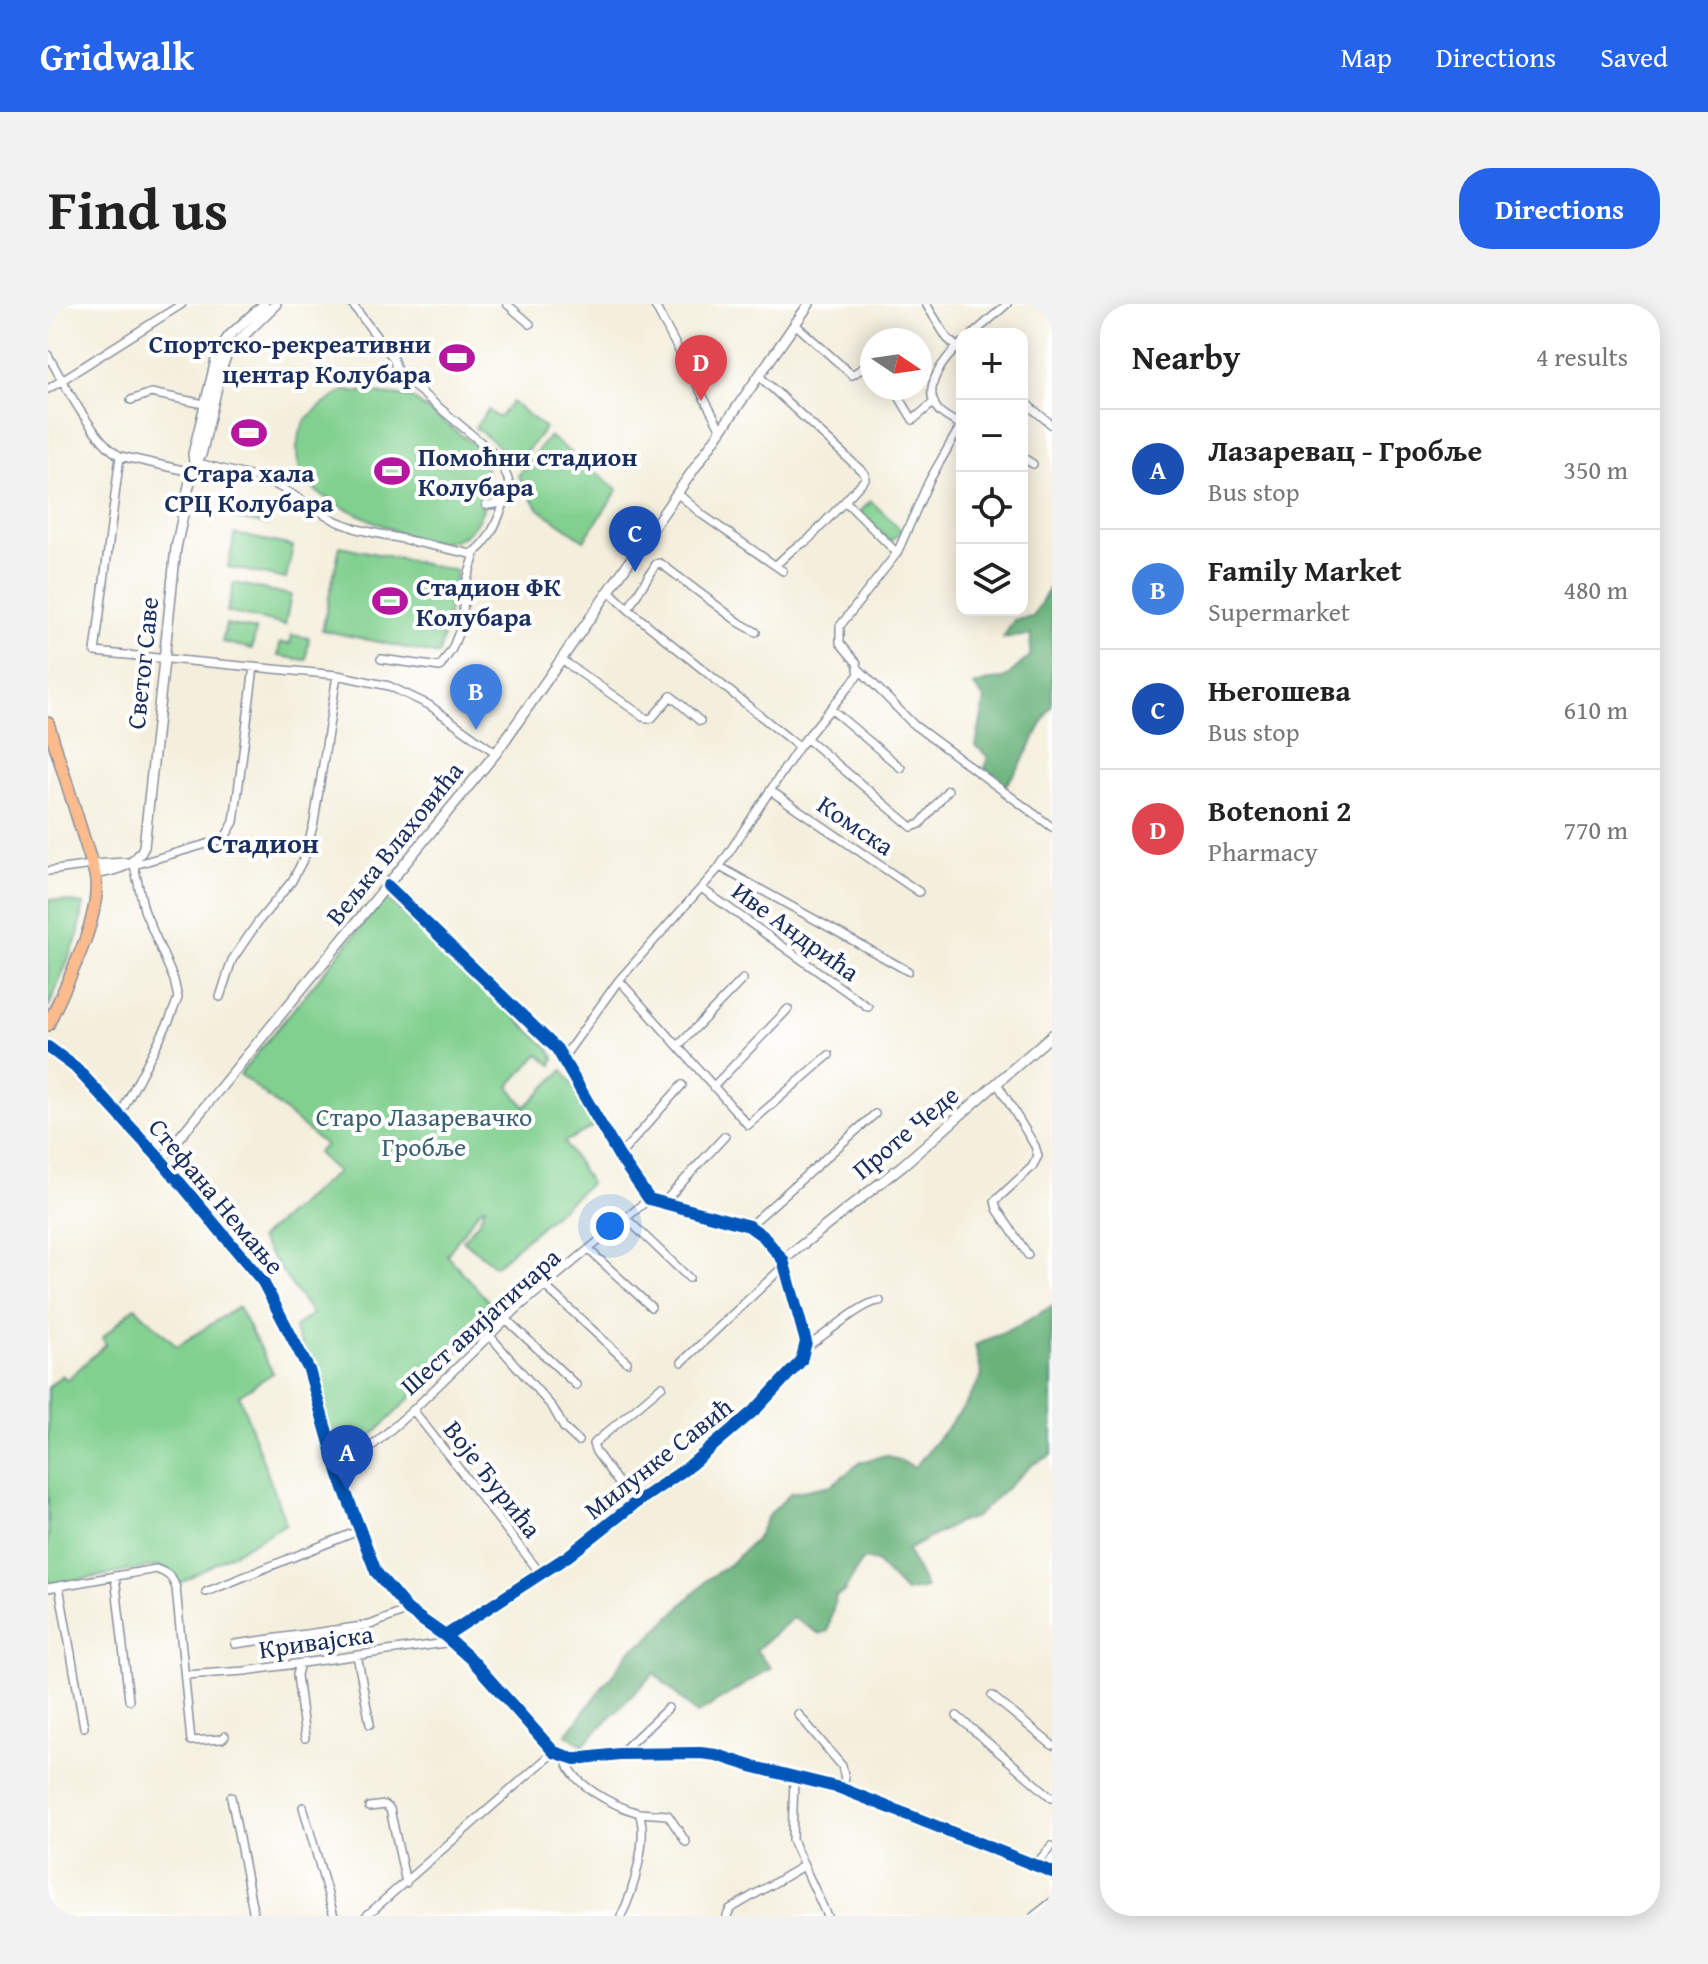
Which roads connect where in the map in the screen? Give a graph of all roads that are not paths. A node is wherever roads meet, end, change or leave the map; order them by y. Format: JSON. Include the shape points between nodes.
{"nodes":[{"id":1,"x":182,"y":304,"type":"edge"},
{"id":2,"x":264,"y":304,"type":"edge"},
{"id":3,"x":276,"y":304,"type":"edge"},
{"id":4,"x":352,"y":304,"type":"edge"},
{"id":5,"x":507,"y":304,"type":"edge"},
{"id":6,"x":654,"y":304,"type":"edge"},
{"id":7,"x":809,"y":304,"type":"edge"},
{"id":8,"x":926,"y":304,"type":"edge"},
{"id":9,"x":1007,"y":304,"type":"edge"},
{"id":10,"x":530,"y":324,"type":"dead end"},
{"id":11,"x":795,"y":324,"type":"junction"},
{"id":12,"x":980,"y":328,"type":"edge"},
{"id":13,"x":956,"y":345,"type":"edge"},
{"id":14,"x":956,"y":352,"type":"edge"},
{"id":15,"x":48,"y":355,"type":"edge"},
{"id":16,"x":860,"y":370,"type":"edge"},
{"id":17,"x":759,"y":376,"type":"junction"},
{"id":18,"x":62,"y":380,"type":"junction"},
{"id":19,"x":48,"y":389,"type":"edge"},
{"id":20,"x":131,"y":400,"type":"dead end"},
{"id":21,"x":901,"y":400,"type":"edge"},
{"id":22,"x":934,"y":402,"type":"junction"},
{"id":23,"x":204,"y":404,"type":"junction"},
{"id":24,"x":1028,"y":405,"type":"edge"},
{"id":25,"x":956,"y":421,"type":"edge"},
{"id":26,"x":1052,"y":425,"type":"edge"},
{"id":27,"x":721,"y":430,"type":"junction"},
{"id":28,"x":956,"y":435,"type":"edge"},
{"id":29,"x":120,"y":456,"type":"junction"},
{"id":30,"x":1028,"y":461,"type":"edge"},
{"id":31,"x":1033,"y":464,"type":"dead end"},
{"id":32,"x":193,"y":467,"type":"junction"},
{"id":33,"x":677,"y":493,"type":"junction"},
{"id":34,"x":507,"y":497,"type":"junction"},
{"id":35,"x":845,"y":501,"type":"junction"},
{"id":36,"x":486,"y":505,"type":"dead end"},
{"id":37,"x":476,"y":551,"type":"junction"},
{"id":38,"x":897,"y":553,"type":"junction"},
{"id":39,"x":609,"y":591,"type":"junction"},
{"id":40,"x":628,"y":609,"type":"junction"},
{"id":41,"x":756,"y":632,"type":"dead end"},
{"id":42,"x":165,"y":659,"type":"junction"},
{"id":43,"x":381,"y":659,"type":"dead end"},
{"id":44,"x":562,"y":660,"type":"junction"},
{"id":45,"x":254,"y":667,"type":"junction"},
{"id":46,"x":860,"y":670,"type":"junction"},
{"id":47,"x":337,"y":675,"type":"junction"},
{"id":48,"x":831,"y":709,"type":"junction"},
{"id":49,"x":700,"y":721,"type":"dead end"},
{"id":50,"x":48,"y":723,"type":"edge"},
{"id":51,"x":806,"y":738,"type":"junction"},
{"id":52,"x":799,"y":747,"type":"junction"},
{"id":53,"x":496,"y":753,"type":"junction"},
{"id":54,"x":901,"y":768,"type":"dead end"},
{"id":55,"x":948,"y":790,"type":"dead end"},
{"id":56,"x":771,"y":791,"type":"junction"},
{"id":57,"x":1052,"y":827,"type":"edge"},
{"id":58,"x":132,"y":863,"type":"junction"},
{"id":59,"x":720,"y":867,"type":"junction"},
{"id":60,"x":93,"y":870,"type":"junction"},
{"id":61,"x":48,"y":871,"type":"edge"},
{"id":62,"x":388,"y":886,"type":"junction"},
{"id":63,"x":701,"y":888,"type":"junction"},
{"id":64,"x":919,"y":892,"type":"dead end"},
{"id":65,"x":908,"y":971,"type":"dead end"},
{"id":66,"x":743,"y":979,"type":"dead end"},
{"id":67,"x":619,"y":980,"type":"junction"},
{"id":68,"x":220,"y":997,"type":"dead end"},
{"id":69,"x":868,"y":1007,"type":"dead end"},
{"id":70,"x":788,"y":1009,"type":"dead end"},
{"id":71,"x":48,"y":1025,"type":"edge"},
{"id":72,"x":1052,"y":1035,"type":"edge"},
{"id":73,"x":679,"y":1045,"type":"junction"},
{"id":74,"x":48,"y":1047,"type":"edge"},
{"id":75,"x":829,"y":1055,"type":"dead end"},
{"id":76,"x":563,"y":1058,"type":"junction"},
{"id":77,"x":997,"y":1083,"type":"junction"},
{"id":78,"x":682,"y":1085,"type":"dead end"},
{"id":79,"x":713,"y":1087,"type":"junction"},
{"id":80,"x":875,"y":1114,"type":"dead end"},
{"id":81,"x":120,"y":1115,"type":"junction"},
{"id":82,"x":725,"y":1136,"type":"dead end"},
{"id":83,"x":619,"y":1156,"type":"junction"},
{"id":84,"x":161,"y":1160,"type":"junction"},
{"id":85,"x":649,"y":1199,"type":"junction"},
{"id":86,"x":664,"y":1202,"type":"junction"},
{"id":87,"x":626,"y":1218,"type":"junction"},
{"id":88,"x":749,"y":1226,"type":"junction"},
{"id":89,"x":589,"y":1250,"type":"junction"},
{"id":90,"x":1028,"y":1255,"type":"dead end"},
{"id":91,"x":784,"y":1263,"type":"junction"},
{"id":92,"x":689,"y":1278,"type":"dead end"},
{"id":93,"x":546,"y":1287,"type":"junction"},
{"id":94,"x":880,"y":1301,"type":"dead end"},
{"id":95,"x":651,"y":1307,"type":"dead end"},
{"id":96,"x":506,"y":1319,"type":"junction"},
{"id":97,"x":490,"y":1336,"type":"junction"},
{"id":98,"x":806,"y":1347,"type":"junction"},
{"id":99,"x":627,"y":1362,"type":"dead end"},
{"id":100,"x":682,"y":1362,"type":"dead end"},
{"id":101,"x":576,"y":1385,"type":"dead end"},
{"id":102,"x":662,"y":1386,"type":"dead end"},
{"id":103,"x":413,"y":1410,"type":"junction"},
{"id":104,"x":578,"y":1441,"type":"dead end"},
{"id":105,"x":339,"y":1475,"type":"junction"},
{"id":106,"x":634,"y":1504,"type":"junction"},
{"id":107,"x":358,"y":1531,"type":"junction"},
{"id":108,"x":541,"y":1574,"type":"junction"},
{"id":109,"x":115,"y":1576,"type":"junction"},
{"id":110,"x":59,"y":1586,"type":"junction"},
{"id":111,"x":48,"y":1588,"type":"edge"},
{"id":112,"x":206,"y":1592,"type":"dead end"},
{"id":113,"x":408,"y":1610,"type":"junction"},
{"id":114,"x":449,"y":1639,"type":"junction"},
{"id":115,"x":235,"y":1644,"type":"dead end"},
{"id":116,"x":357,"y":1655,"type":"junction"},
{"id":117,"x":300,"y":1663,"type":"junction"},
{"id":118,"x":185,"y":1675,"type":"junction"},
{"id":119,"x":992,"y":1696,"type":"dead end"},
{"id":120,"x":129,"y":1700,"type":"dead end"},
{"id":121,"x":668,"y":1708,"type":"dead end"},
{"id":122,"x":798,"y":1714,"type":"dead end"},
{"id":123,"x":957,"y":1716,"type":"dead end"},
{"id":124,"x":370,"y":1724,"type":"dead end"},
{"id":125,"x":84,"y":1727,"type":"dead end"},
{"id":126,"x":225,"y":1736,"type":"dead end"},
{"id":127,"x":305,"y":1738,"type":"dead end"},
{"id":128,"x":1052,"y":1745,"type":"edge"},
{"id":129,"x":554,"y":1752,"type":"junction"},
{"id":130,"x":619,"y":1754,"type":"junction"},
{"id":131,"x":566,"y":1757,"type":"junction"},
{"id":132,"x":794,"y":1778,"type":"junction"},
{"id":133,"x":840,"y":1788,"type":"junction"},
{"id":134,"x":231,"y":1797,"type":"dead end"},
{"id":135,"x":1052,"y":1798,"type":"edge"},
{"id":136,"x":303,"y":1807,"type":"dead end"},
{"id":137,"x":369,"y":1807,"type":"dead end"},
{"id":138,"x":639,"y":1813,"type":"junction"},
{"id":139,"x":686,"y":1842,"type":"dead end"},
{"id":140,"x":1052,"y":1846,"type":"edge"},
{"id":141,"x":803,"y":1866,"type":"junction"},
{"id":142,"x":1034,"y":1866,"type":"junction"},
{"id":143,"x":1052,"y":1872,"type":"edge"},
{"id":144,"x":406,"y":1883,"type":"junction"},
{"id":145,"x":1052,"y":1902,"type":"edge"},
{"id":146,"x":254,"y":1916,"type":"edge"},
{"id":147,"x":334,"y":1916,"type":"edge"},
{"id":148,"x":366,"y":1916,"type":"edge"},
{"id":149,"x":621,"y":1916,"type":"edge"},
{"id":150,"x":727,"y":1916,"type":"edge"},
{"id":151,"x":827,"y":1916,"type":"edge"},
{"id":152,"x":1034,"y":1916,"type":"edge"}],
"edges":[{"from":1,"to":18,"type":"street"},
{"from":2,"to":23,"type":"street","name":"Светог Саве","via":[[222,344]]},
{"from":3,"to":32,"type":"street","name":"Светог Саве","via":[[228,351],[201,455]]},
{"from":4,"to":34,"type":"street","via":[[393,358],[398,373],[500,462],[509,482]]},
{"from":5,"to":10,"type":"street"},
{"from":6,"to":27,"type":"street"},
{"from":7,"to":11,"type":"street","name":"Вељка Влаховића"},
{"from":8,"to":13,"type":"street"},
{"from":9,"to":12,"type":"street"},
{"from":11,"to":16,"type":"street","via":[[852,375]]},
{"from":11,"to":17,"type":"street","name":"Вељка Влаховића"},
{"from":14,"to":22,"type":"street","via":[[937,373]]},
{"from":15,"to":18,"type":"street"},
{"from":17,"to":27,"type":"street","name":"Вељка Влаховића"},
{"from":17,"to":35,"type":"street","via":[[865,474]]},
{"from":18,"to":19,"type":"street"},
{"from":18,"to":29,"type":"street","via":[[104,442]]},
{"from":20,"to":23,"type":"street","via":[[151,393]]},
{"from":21,"to":22,"type":"street","via":[[913,420]]},
{"from":22,"to":25,"type":"street"},
{"from":23,"to":32,"type":"street","name":"Светог Саве"},
{"from":24,"to":26,"type":"street"},
{"from":27,"to":33,"type":"street","name":"Вељка Влаховића"},
{"from":28,"to":38,"type":"street"},
{"from":29,"to":32,"type":"street"},
{"from":29,"to":42,"type":"street","via":[[94,647],[99,654]]},
{"from":30,"to":31,"type":"street"},
{"from":32,"to":37,"type":"street","via":[[266,481],[357,529],[453,552]]},
{"from":32,"to":42,"type":"street","name":"Светог Саве","via":[[176,548]]},
{"from":33,"to":35,"type":"street","via":[[780,568]]},
{"from":33,"to":39,"type":"street","name":"Вељка Влаховића"},
{"from":34,"to":36,"type":"street","via":[[498,505]]},
{"from":34,"to":37,"type":"street"},
{"from":35,"to":38,"type":"street"},
{"from":37,"to":43,"type":"street","via":[[465,586],[462,624],[440,667]]},
{"from":38,"to":46,"type":"street","via":[[840,626],[840,643]]},
{"from":39,"to":40,"type":"street"},
{"from":39,"to":44,"type":"street","name":"Вељка Влаховића"},
{"from":40,"to":41,"type":"street","via":[[660,563]]},
{"from":40,"to":52,"type":"street"},
{"from":42,"to":45,"type":"street"},
{"from":42,"to":58,"type":"street","name":"Светог Саве","via":[[145,838]]},
{"from":44,"to":49,"type":"street","via":[[645,718],[652,718],[673,696]]},
{"from":44,"to":53,"type":"street","name":"Вељка Влаховића"},
{"from":45,"to":47,"type":"street"},
{"from":45,"to":58,"type":"street","via":[[239,798],[230,832],[224,839]]},
{"from":46,"to":48,"type":"street"},
{"from":46,"to":57,"type":"street","via":[[914,725]]},
{"from":47,"to":53,"type":"street","via":[[412,696]]},
{"from":47,"to":68,"type":"street","via":[[305,856],[232,960]]},
{"from":48,"to":51,"type":"street"},
{"from":48,"to":54,"type":"street"},
{"from":50,"to":60,"type":"main road"},
{"from":51,"to":52,"type":"street"},
{"from":51,"to":55,"type":"street","via":[[912,827]]},
{"from":52,"to":56,"type":"street"},
{"from":53,"to":62,"type":"street","name":"Вељка Влаховића"},
{"from":56,"to":59,"type":"street"},
{"from":56,"to":64,"type":"street","name":"Комска"},
{"from":58,"to":60,"type":"street"},
{"from":58,"to":81,"type":"street","via":[[178,998]]},
{"from":59,"to":63,"type":"street"},
{"from":59,"to":65,"type":"street"},
{"from":60,"to":61,"type":"street"},
{"from":60,"to":71,"type":"main road","via":[[95,910]]},
{"from":62,"to":76,"type":"street"},
{"from":62,"to":84,"type":"street","name":"Вељка Влаховића"},
{"from":63,"to":67,"type":"street"},
{"from":63,"to":69,"type":"street","name":"Иве Андрића"},
{"from":66,"to":73,"type":"street"},
{"from":67,"to":73,"type":"street"},
{"from":67,"to":76,"type":"street"},
{"from":70,"to":79,"type":"street"},
{"from":72,"to":77,"type":"street","name":"Проте Чеде"},
{"from":73,"to":79,"type":"street"},
{"from":74,"to":81,"type":"street","name":"Стефана Немање"},
{"from":75,"to":79,"type":"street","via":[[748,1125]]},
{"from":76,"to":83,"type":"street"},
{"from":77,"to":90,"type":"street","via":[[1038,1156],[995,1201]]},
{"from":77,"to":91,"type":"street","name":"Проте Чеде"},
{"from":78,"to":83,"type":"street"},
{"from":80,"to":88,"type":"street"},
{"from":81,"to":84,"type":"street","name":"Стефана Немање"},
{"from":82,"to":86,"type":"street"},
{"from":83,"to":85,"type":"street"},
{"from":84,"to":105,"type":"street","name":"Стефана Немање","via":[[274,1299],[309,1370]]},
{"from":85,"to":86,"type":"street"},
{"from":85,"to":87,"type":"street","name":"Шест авијатичара"},
{"from":86,"to":88,"type":"street"},
{"from":87,"to":89,"type":"street","name":"Шест авијатичара"},
{"from":87,"to":92,"type":"street"},
{"from":88,"to":91,"type":"street"},
{"from":89,"to":93,"type":"street","name":"Шест авијатичара"},
{"from":89,"to":95,"type":"street"},
{"from":91,"to":98,"type":"street"},
{"from":91,"to":100,"type":"street"},
{"from":93,"to":96,"type":"street","name":"Шест авијатичара"},
{"from":93,"to":99,"type":"street"},
{"from":94,"to":98,"type":"street"},
{"from":96,"to":97,"type":"street","name":"Шест авијатичара"},
{"from":96,"to":101,"type":"street"},
{"from":97,"to":103,"type":"street","name":"Шест авијатичара"},
{"from":97,"to":104,"type":"street"},
{"from":98,"to":106,"type":"street","name":"Милунке Савић","via":[[801,1361],[741,1423]]},
{"from":102,"to":106,"type":"street","via":[[593,1444]]},
{"from":103,"to":105,"type":"street","name":"Шест авијатичара"},
{"from":103,"to":108,"type":"street","name":"Воје Ђурића"},
{"from":105,"to":107,"type":"street","name":"Стефана Немање"},
{"from":106,"to":108,"type":"street","name":"Милунке Савић"},
{"from":107,"to":112,"type":"street"},
{"from":107,"to":113,"type":"street","name":"Стефана Немање","via":[[376,1572]]},
{"from":108,"to":114,"type":"street","name":"Милунке Савић"},
{"from":109,"to":110,"type":"street"},
{"from":109,"to":118,"type":"street","via":[[156,1569],[172,1577]]},
{"from":109,"to":120,"type":"street"},
{"from":110,"to":111,"type":"street"},
{"from":110,"to":125,"type":"street"},
{"from":113,"to":114,"type":"street","name":"Стефана Немање"},
{"from":113,"to":115,"type":"street","via":[[370,1625]]},
{"from":114,"to":116,"type":"street","name":"Кривајска"},
{"from":114,"to":129,"type":"street","name":"Стефана Немање"},
{"from":116,"to":117,"type":"street","name":"Кривајска"},
{"from":116,"to":124,"type":"street"},
{"from":117,"to":118,"type":"street","name":"Кривајска"},
{"from":117,"to":127,"type":"street"},
{"from":118,"to":126,"type":"street","via":[[191,1741]]},
{"from":119,"to":128,"type":"street"},
{"from":121,"to":130,"type":"street"},
{"from":122,"to":133,"type":"street","via":[[842,1766],[845,1779]]},
{"from":123,"to":135,"type":"street"},
{"from":129,"to":131,"type":"street","name":"Стефана Немање"},
{"from":129,"to":144,"type":"street"},
{"from":130,"to":131,"type":"street","name":"Стефана Немање"},
{"from":130,"to":132,"type":"street","name":"Стефана Немање","via":[[717,1755]]},
{"from":131,"to":138,"type":"street","via":[[572,1772],[594,1792],[612,1805]]},
{"from":132,"to":133,"type":"street","name":"Стефана Немање"},
{"from":132,"to":141,"type":"street","via":[[791,1833]]},
{"from":133,"to":142,"type":"street","name":"Стефана Немање"},
{"from":134,"to":146,"type":"street"},
{"from":136,"to":147,"type":"street"},
{"from":137,"to":144,"type":"street","via":[[390,1809]]},
{"from":138,"to":139,"type":"street","via":[[668,1815]]},
{"from":138,"to":149,"type":"street","via":[[641,1847]]},
{"from":140,"to":142,"type":"street"},
{"from":141,"to":150,"type":"street","via":[[730,1909]]},
{"from":141,"to":151,"type":"street"},
{"from":142,"to":143,"type":"street","name":"Стефана Немање"},
{"from":144,"to":148,"type":"street"},
{"from":145,"to":152,"type":"street"}]}
